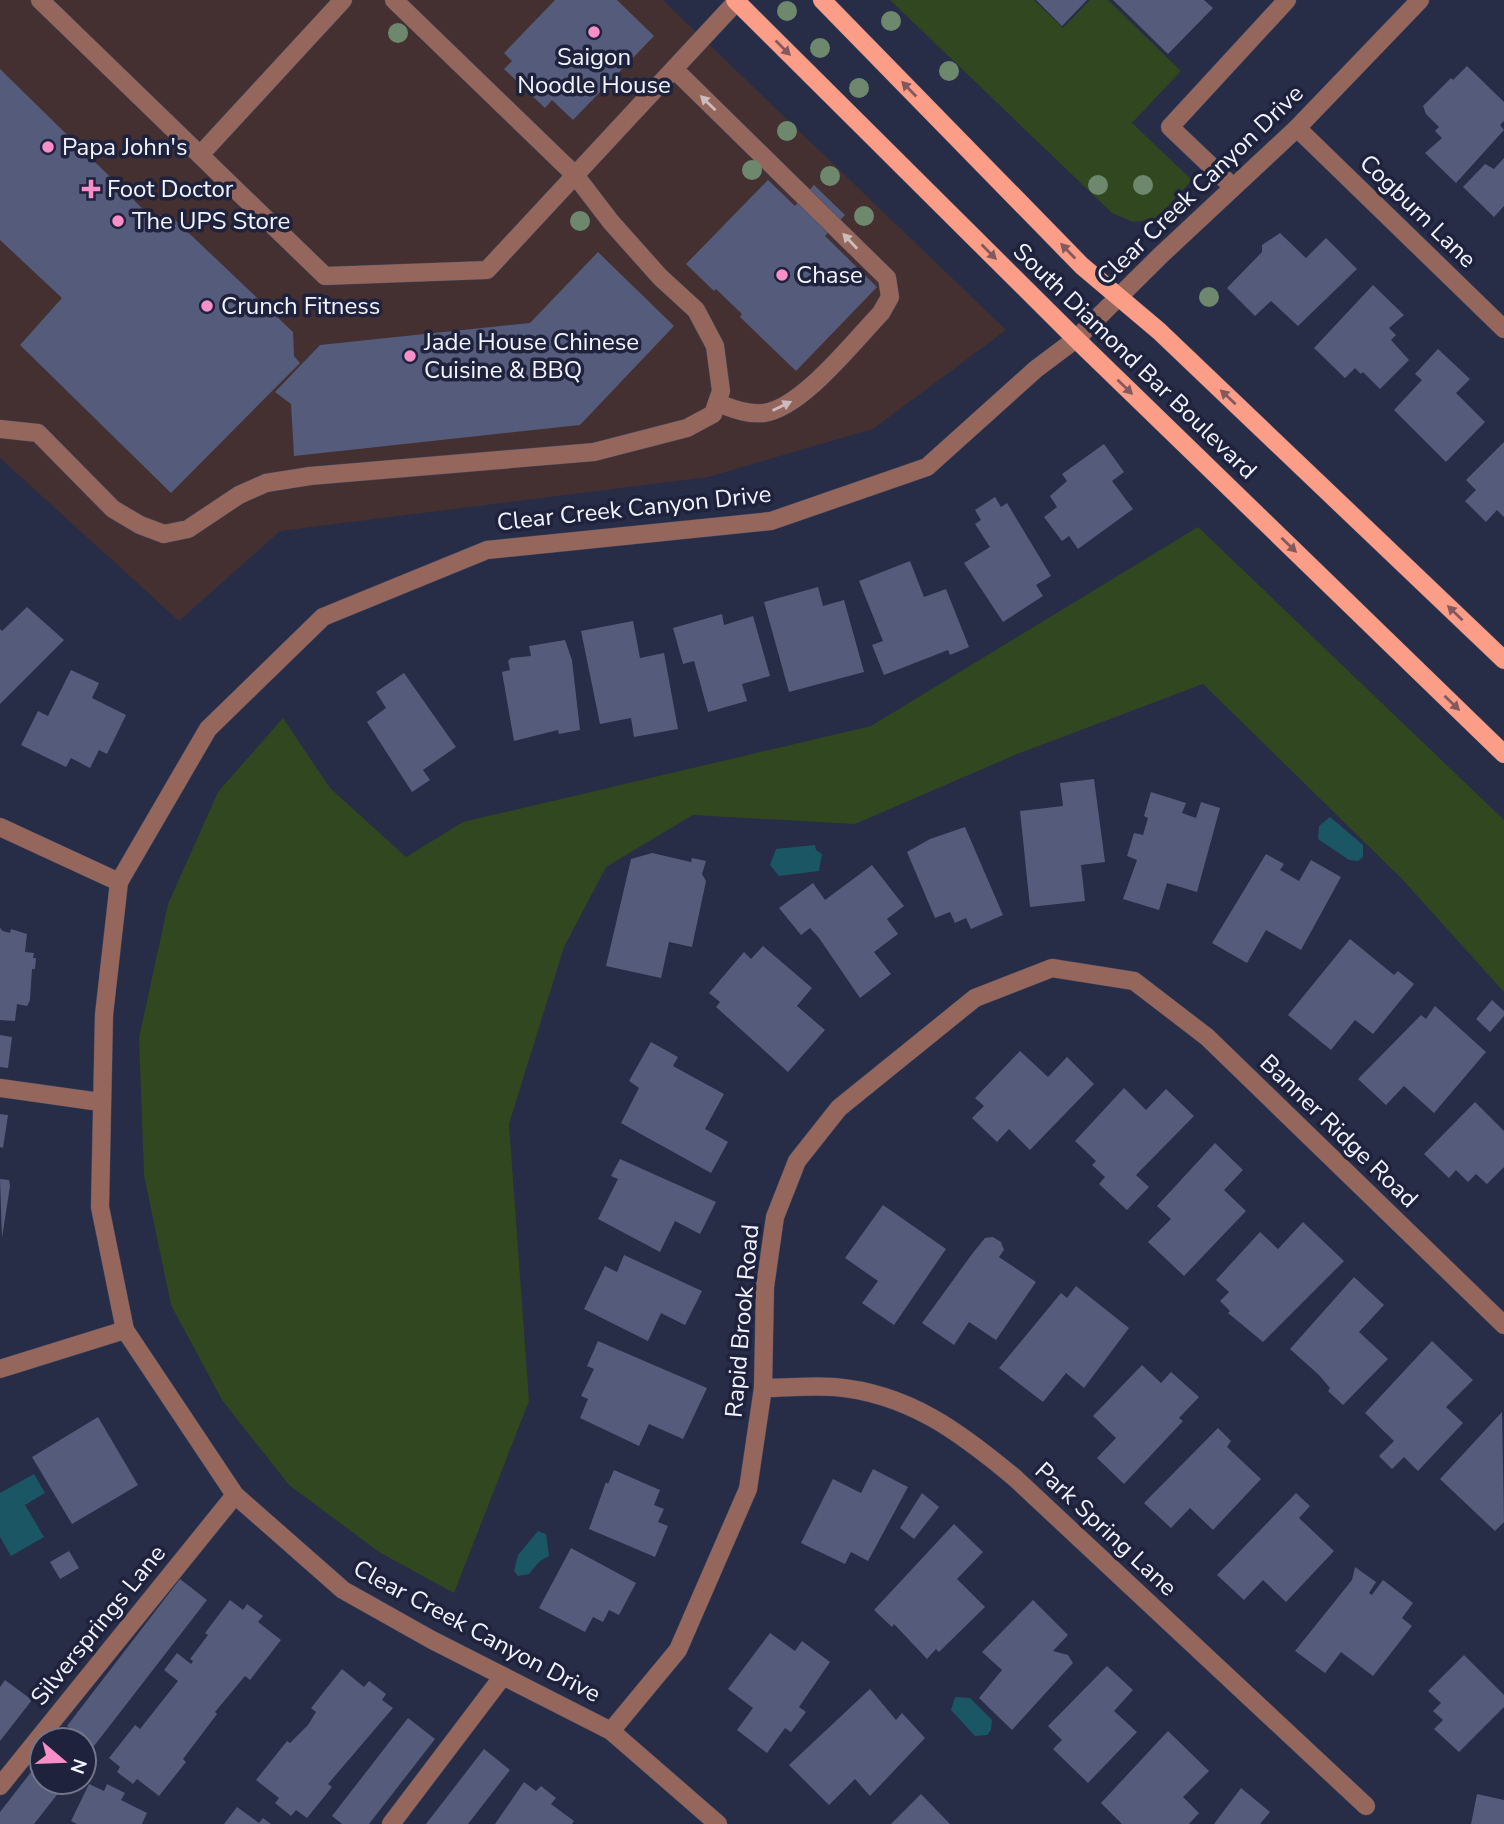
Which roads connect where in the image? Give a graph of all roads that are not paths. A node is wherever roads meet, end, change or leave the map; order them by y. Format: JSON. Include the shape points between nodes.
{"nodes":[{"id":1,"x":40,"y":0,"type":"edge"},
{"id":2,"x":343,"y":0,"type":"edge"},
{"id":3,"x":394,"y":0,"type":"edge"},
{"id":4,"x":822,"y":0,"type":"edge"},
{"id":5,"x":1287,"y":0,"type":"edge"},
{"id":6,"x":1420,"y":0,"type":"edge"},
{"id":7,"x":736,"y":1,"type":"edge"},
{"id":8,"x":674,"y":69,"type":"junction"},
{"id":9,"x":1297,"y":128,"type":"junction"},
{"id":10,"x":200,"y":155,"type":"junction"},
{"id":11,"x":575,"y":176,"type":"junction"},
{"id":12,"x":1233,"y":187,"type":"junction"},
{"id":13,"x":1119,"y":296,"type":"junction"},
{"id":14,"x":1504,"y":329,"type":"edge"},
{"id":15,"x":1076,"y":339,"type":"junction"},
{"id":16,"x":717,"y":403,"type":"junction"},
{"id":17,"x":0,"y":429,"type":"edge"},
{"id":18,"x":1504,"y":660,"type":"edge"},
{"id":19,"x":1504,"y":754,"type":"edge"},
{"id":20,"x":0,"y":827,"type":"edge"},
{"id":21,"x":119,"y":882,"type":"junction"},
{"id":22,"x":1134,"y":981,"type":"joint"},
{"id":23,"x":0,"y":1088,"type":"edge"},
{"id":24,"x":100,"y":1102,"type":"junction"},
{"id":25,"x":1504,"y":1325,"type":"edge"},
{"id":26,"x":125,"y":1330,"type":"junction"},
{"id":27,"x":0,"y":1369,"type":"edge"},
{"id":28,"x":763,"y":1388,"type":"junction"},
{"id":29,"x":235,"y":1495,"type":"junction"},
{"id":30,"x":503,"y":1676,"type":"junction"},
{"id":31,"x":611,"y":1731,"type":"junction"},
{"id":32,"x":0,"y":1786,"type":"edge"},
{"id":33,"x":1366,"y":1806,"type":"dead end"},
{"id":34,"x":391,"y":1824,"type":"edge"},
{"id":35,"x":718,"y":1824,"type":"edge"}],
"edges":[{"from":1,"to":10,"type":"street"},
{"from":2,"to":10,"type":"street"},
{"from":3,"to":11,"type":"street"},
{"from":13,"to":4,"type":"main road","name":"South Diamond Bar Boulevard","one_way":true,"via":[[1082,266]]},
{"from":5,"to":12,"type":"street","via":[[1170,127]]},
{"from":6,"to":9,"type":"street","name":"Clear Creek Canyon Drive"},
{"from":7,"to":8,"type":"street"},
{"from":7,"to":15,"type":"main road","name":"South Diamond Bar Boulevard","one_way":true},
{"from":8,"to":11,"type":"street"},
{"from":16,"to":8,"type":"street","one_way":true,"via":[[749,414],[785,406],[881,313],[890,297],[887,278]]},
{"from":9,"to":12,"type":"street","name":"Clear Creek Canyon Drive"},
{"from":9,"to":14,"type":"street","name":"Cogburn Lane"},
{"from":10,"to":11,"type":"street","via":[[325,276],[487,270]]},
{"from":11,"to":16,"type":"street","via":[[660,277],[696,310],[715,346],[721,391]]},
{"from":12,"to":13,"type":"street","name":"Clear Creek Canyon Drive"},
{"from":13,"to":15,"type":"street","name":"Clear Creek Canyon Drive"},
{"from":18,"to":13,"type":"main road","name":"South Diamond Bar Boulevard","one_way":true},
{"from":15,"to":19,"type":"main road","name":"South Diamond Bar Boulevard","one_way":true},
{"from":15,"to":21,"type":"street","name":"Clear Creek Canyon Drive","via":[[927,467],[771,521],[487,550],[323,617],[208,729]]},
{"from":16,"to":17,"type":"street","via":[[713,414],[687,428],[594,452],[266,483],[188,529],[164,534],[113,509],[38,433]]},
{"from":20,"to":21,"type":"street"},
{"from":21,"to":24,"type":"street","name":"Clear Creek Canyon Drive","via":[[104,1015]]},
{"from":22,"to":25,"type":"street","name":"Banner Ridge Road","via":[[1207,1037]]},
{"from":22,"to":28,"type":"street","name":"Rapid Brook Road","via":[[1052,968],[975,998],[839,1108],[797,1161],[775,1217],[765,1287]]},
{"from":23,"to":24,"type":"street"},
{"from":24,"to":26,"type":"street","name":"Clear Creek Canyon Drive","via":[[100,1207]]},
{"from":26,"to":27,"type":"street"},
{"from":26,"to":29,"type":"street","name":"Clear Creek Canyon Drive"},
{"from":28,"to":31,"type":"street","name":"Rapid Brook Road","via":[[748,1489],[719,1561],[678,1650]]},
{"from":28,"to":33,"type":"street","name":"Park Spring Lane","via":[[847,1390],[906,1403],[961,1433]]},
{"from":29,"to":30,"type":"street","name":"Clear Creek Canyon Drive","via":[[343,1590]]},
{"from":29,"to":32,"type":"street","name":"Silversprings Lane"},
{"from":30,"to":31,"type":"street","name":"Clear Creek Canyon Drive"},
{"from":30,"to":34,"type":"street"},
{"from":31,"to":35,"type":"street","name":"Clear Creek Canyon Drive"}]}
